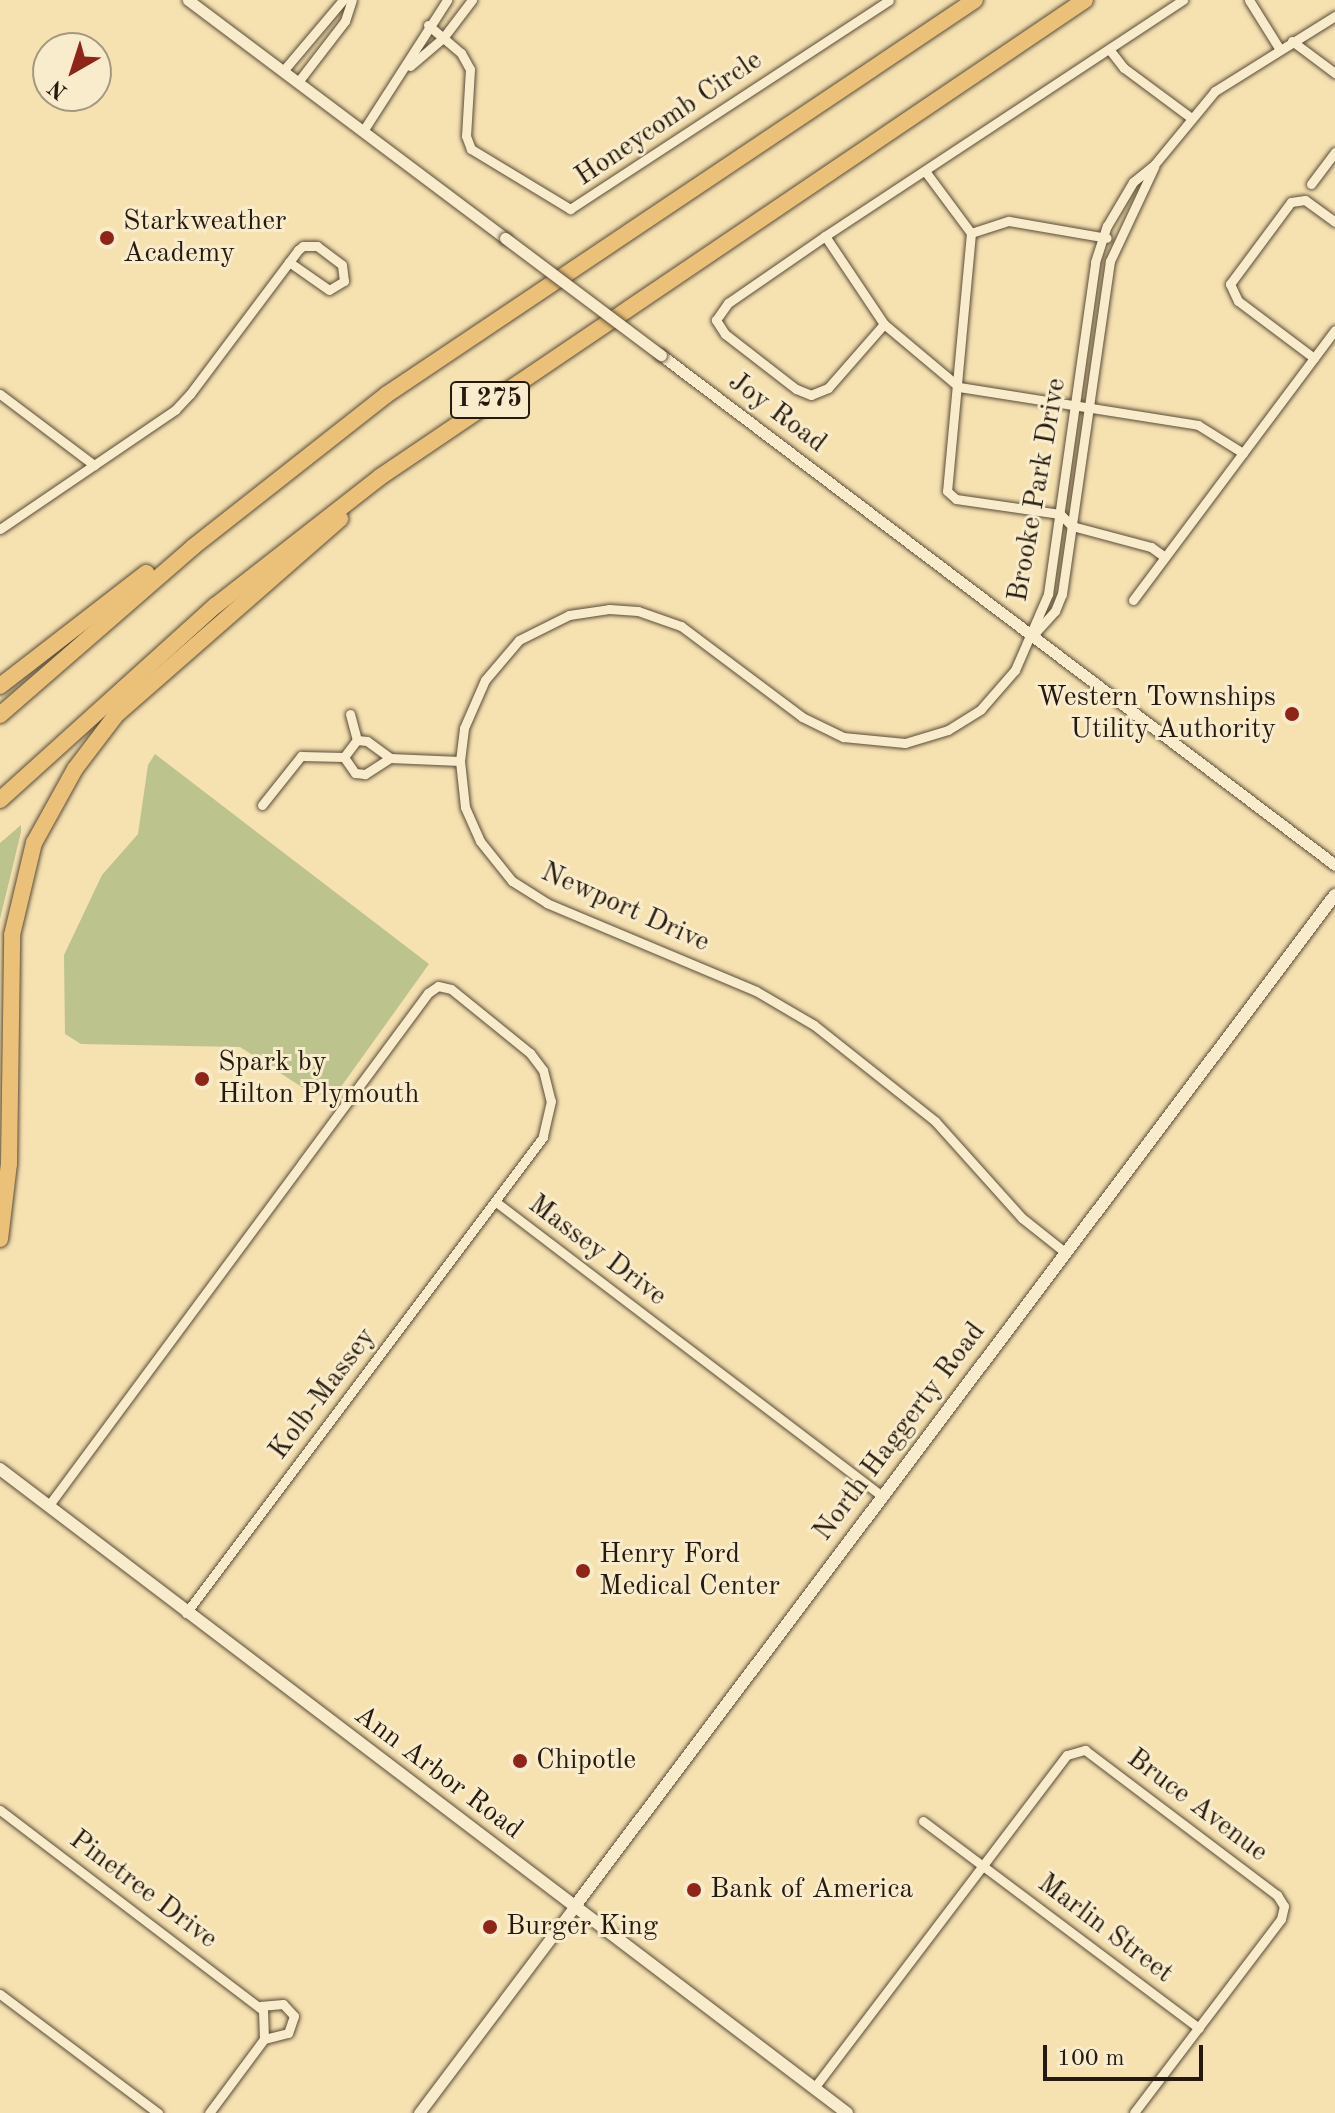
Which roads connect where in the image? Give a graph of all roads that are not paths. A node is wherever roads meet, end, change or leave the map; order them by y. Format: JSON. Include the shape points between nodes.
{"nodes":[{"id":1,"x":188,"y":0,"type":"edge"},
{"id":2,"x":343,"y":0,"type":"edge"},
{"id":3,"x":352,"y":0,"type":"edge"},
{"id":4,"x":447,"y":0,"type":"edge"},
{"id":5,"x":472,"y":0,"type":"edge"},
{"id":6,"x":889,"y":0,"type":"edge"},
{"id":7,"x":975,"y":0,"type":"edge"},
{"id":8,"x":1085,"y":0,"type":"edge"},
{"id":9,"x":1183,"y":0,"type":"edge"},
{"id":10,"x":1249,"y":0,"type":"edge"},
{"id":11,"x":1335,"y":16,"type":"edge"},
{"id":12,"x":428,"y":25,"type":"junction"},
{"id":13,"x":443,"y":38,"type":"junction"},
{"id":14,"x":1292,"y":41,"type":"junction"},
{"id":15,"x":1279,"y":48,"type":"junction"},
{"id":16,"x":1109,"y":49,"type":"junction"},
{"id":17,"x":407,"y":68,"type":"junction"},
{"id":18,"x":283,"y":71,"type":"junction"},
{"id":19,"x":1335,"y":73,"type":"edge"},
{"id":20,"x":298,"y":82,"type":"junction"},
{"id":21,"x":1190,"y":117,"type":"junction"},
{"id":22,"x":363,"y":131,"type":"junction"},
{"id":23,"x":1335,"y":152,"type":"edge"},
{"id":24,"x":1154,"y":165,"type":"junction"},
{"id":25,"x":925,"y":171,"type":"junction"},
{"id":26,"x":1311,"y":184,"type":"dead end"},
{"id":27,"x":1335,"y":222,"type":"edge"},
{"id":28,"x":971,"y":233,"type":"junction"},
{"id":29,"x":825,"y":236,"type":"junction"},
{"id":30,"x":1103,"y":237,"type":"junction"},
{"id":31,"x":1116,"y":241,"type":"junction"},
{"id":32,"x":289,"y":262,"type":"junction"},
{"id":33,"x":1093,"y":277,"type":"junction"},
{"id":34,"x":1106,"y":281,"type":"junction"},
{"id":35,"x":884,"y":324,"type":"junction"},
{"id":36,"x":1335,"y":330,"type":"edge"},
{"id":37,"x":1314,"y":358,"type":"junction"},
{"id":38,"x":959,"y":387,"type":"junction"},
{"id":39,"x":0,"y":394,"type":"edge"},
{"id":40,"x":1076,"y":407,"type":"junction"},
{"id":41,"x":1090,"y":409,"type":"junction"},
{"id":42,"x":1243,"y":453,"type":"junction"},
{"id":43,"x":94,"y":465,"type":"junction"},
{"id":44,"x":380,"y":477,"type":"junction"},
{"id":45,"x":1060,"y":514,"type":"junction"},
{"id":46,"x":1072,"y":526,"type":"junction"},
{"id":47,"x":0,"y":529,"type":"edge"},
{"id":48,"x":193,"y":547,"type":"junction"},
{"id":49,"x":1165,"y":557,"type":"junction"},
{"id":50,"x":1133,"y":600,"type":"dead end"},
{"id":51,"x":1032,"y":635,"type":"junction"},
{"id":52,"x":0,"y":686,"type":"edge"},
{"id":53,"x":350,"y":714,"type":"dead end"},
{"id":54,"x":0,"y":715,"type":"edge"},
{"id":55,"x":357,"y":740,"type":"junction"},
{"id":56,"x":344,"y":757,"type":"junction"},
{"id":57,"x":390,"y":758,"type":"junction"},
{"id":58,"x":460,"y":761,"type":"junction"},
{"id":59,"x":0,"y":800,"type":"edge"},
{"id":60,"x":262,"y":805,"type":"dead end"},
{"id":61,"x":1335,"y":865,"type":"edge"},
{"id":62,"x":1335,"y":895,"type":"edge"},
{"id":63,"x":496,"y":1202,"type":"junction"},
{"id":64,"x":0,"y":1239,"type":"edge"},
{"id":65,"x":1066,"y":1253,"type":"junction"},
{"id":66,"x":0,"y":1469,"type":"edge"},
{"id":67,"x":882,"y":1496,"type":"junction"},
{"id":68,"x":49,"y":1505,"type":"junction"},
{"id":69,"x":186,"y":1613,"type":"junction"},
{"id":70,"x":0,"y":1810,"type":"edge"},
{"id":71,"x":923,"y":1821,"type":"dead end"},
{"id":72,"x":984,"y":1866,"type":"junction"},
{"id":73,"x":575,"y":1906,"type":"junction"},
{"id":74,"x":0,"y":1994,"type":"edge"},
{"id":75,"x":260,"y":2006,"type":"junction"},
{"id":76,"x":1199,"y":2028,"type":"junction"},
{"id":77,"x":264,"y":2039,"type":"junction"},
{"id":78,"x":814,"y":2088,"type":"junction"},
{"id":79,"x":158,"y":2113,"type":"edge"},
{"id":80,"x":209,"y":2113,"type":"edge"},
{"id":81,"x":419,"y":2113,"type":"edge"},
{"id":82,"x":847,"y":2113,"type":"edge"},
{"id":83,"x":1134,"y":2113,"type":"edge"}],
"edges":[{"from":1,"to":18,"type":"street","name":"Joy Road"},
{"from":2,"to":18,"type":"street"},
{"from":3,"to":20,"type":"street","via":[[345,21]]},
{"from":4,"to":12,"type":"street"},
{"from":5,"to":13,"type":"street"},
{"from":6,"to":13,"type":"street","name":"Honeycomb Circle","via":[[570,209],[471,149],[466,136],[470,69]]},
{"from":7,"to":48,"type":"highway","number":"I 275","via":[[386,395]]},
{"from":8,"to":44,"type":"highway","number":"I 275"},
{"from":9,"to":16,"type":"street"},
{"from":10,"to":15,"type":"street"},
{"from":11,"to":14,"type":"street","name":"Brooke Park Drive"},
{"from":12,"to":13,"type":"street","name":"Honeycomb Circle"},
{"from":12,"to":17,"type":"street"},
{"from":13,"to":17,"type":"street"},
{"from":14,"to":15,"type":"street","name":"Brooke Park Drive"},
{"from":14,"to":19,"type":"street"},
{"from":15,"to":21,"type":"street","name":"Brooke Park Drive","via":[[1215,91]]},
{"from":16,"to":21,"type":"street","via":[[1124,68]]},
{"from":16,"to":25,"type":"street"},
{"from":17,"to":22,"type":"street"},
{"from":18,"to":20,"type":"street","name":"Joy Road"},
{"from":20,"to":22,"type":"street","name":"Joy Road"},
{"from":21,"to":24,"type":"street","name":"Brooke Park Drive"},
{"from":22,"to":51,"type":"street","name":"Joy Road","bridge":true},
{"from":23,"to":26,"type":"street"},
{"from":24,"to":30,"type":"street","name":"Brooke Park Drive","via":[[1133,182]]},
{"from":24,"to":31,"type":"street","name":"Brooke Park Drive"},
{"from":25,"to":28,"type":"street"},
{"from":25,"to":29,"type":"street"},
{"from":27,"to":37,"type":"street","via":[[1309,202],[1291,202],[1230,284],[1238,301]]},
{"from":28,"to":30,"type":"street","via":[[1009,221]]},
{"from":28,"to":38,"type":"street"},
{"from":29,"to":35,"type":"street"},
{"from":29,"to":35,"type":"street","via":[[721,308],[719,327],[796,389],[811,395],[828,388]]},
{"from":30,"to":31,"type":"street"},
{"from":30,"to":33,"type":"street","name":"Brooke Park Drive"},
{"from":31,"to":34,"type":"street","name":"Brooke Park Drive"},
{"from":32,"to":32,"type":"street","via":[[300,248],[312,244],[342,265],[343,283],[329,290]]},
{"from":32,"to":43,"type":"street","via":[[183,402]]},
{"from":33,"to":34,"type":"street"},
{"from":33,"to":40,"type":"street","name":"Brooke Park Drive"},
{"from":34,"to":41,"type":"street","name":"Brooke Park Drive"},
{"from":35,"to":38,"type":"street"},
{"from":36,"to":37,"type":"street"},
{"from":37,"to":42,"type":"street"},
{"from":38,"to":40,"type":"street"},
{"from":38,"to":45,"type":"street","via":[[946,485],[951,497]]},
{"from":39,"to":43,"type":"street"},
{"from":40,"to":41,"type":"street"},
{"from":40,"to":45,"type":"street","name":"Brooke Park Drive"},
{"from":41,"to":42,"type":"street","via":[[1198,425]]},
{"from":41,"to":46,"type":"street","name":"Brooke Park Drive"},
{"from":42,"to":49,"type":"street"},
{"from":43,"to":47,"type":"street"},
{"from":44,"to":59,"type":"highway","number":"I 275","via":[[215,606]]},
{"from":44,"to":64,"type":"highway","via":[[324,535],[116,715],[75,769],[34,843],[12,935],[9,1164]]},
{"from":45,"to":46,"type":"street"},
{"from":45,"to":51,"type":"street","name":"Brooke Park Drive","via":[[1048,594]]},
{"from":46,"to":49,"type":"street","via":[[1151,547]]},
{"from":46,"to":51,"type":"street","name":"Brooke Park Drive","via":[[1058,607]]},
{"from":48,"to":52,"type":"highway","via":[[154,566]]},
{"from":48,"to":54,"type":"highway","number":"I 275"},
{"from":49,"to":50,"type":"street"},
{"from":51,"to":58,"type":"street","name":"Newport Drive","via":[[1015,670],[981,709],[921,739],[882,744],[843,737],[812,723],[670,621],[625,610],[582,612],[542,626],[502,657],[470,708]]},
{"from":51,"to":61,"type":"street","name":"Joy Road"},
{"from":53,"to":55,"type":"street"},
{"from":55,"to":56,"type":"street"},
{"from":55,"to":57,"type":"street"},
{"from":56,"to":57,"type":"street","via":[[359,775]]},
{"from":56,"to":60,"type":"street","via":[[301,756]]},
{"from":57,"to":58,"type":"street"},
{"from":58,"to":65,"type":"street","name":"Newport Drive","via":[[472,826],[512,881],[547,903],[756,991],[814,1025],[935,1121],[1022,1218]]},
{"from":62,"to":65,"type":"main road","name":"North Haggerty Road"},
{"from":63,"to":67,"type":"street","name":"Massey Drive"},
{"from":63,"to":68,"type":"street","name":"Massey Drive","via":[[543,1137],[550,1113],[549,1087],[530,1053],[451,989],[438,986]]},
{"from":63,"to":69,"type":"street","name":"Kolb-Massey"},
{"from":65,"to":67,"type":"main road","name":"North Haggerty Road"},
{"from":66,"to":68,"type":"main road","name":"Ann Arbor Road"},
{"from":67,"to":73,"type":"main road","name":"North Haggerty Road"},
{"from":68,"to":69,"type":"main road","name":"Ann Arbor Road"},
{"from":69,"to":73,"type":"main road","name":"Ann Arbor Road"},
{"from":70,"to":75,"type":"street","name":"Pinetree Drive"},
{"from":71,"to":72,"type":"street","name":"Marlin Street"},
{"from":72,"to":76,"type":"street","name":"Marlin Street"},
{"from":72,"to":76,"type":"street","name":"Bruce Avenue","via":[[1067,1755],[1078,1749],[1102,1762],[1277,1895],[1284,1906],[1281,1919]]},
{"from":72,"to":78,"type":"street"},
{"from":73,"to":78,"type":"main road","name":"Ann Arbor Road"},
{"from":73,"to":81,"type":"street","name":"North Haggerty Road"},
{"from":74,"to":79,"type":"street"},
{"from":75,"to":77,"type":"street","name":"Pinetree Drive","via":[[267,2022]]},
{"from":75,"to":77,"type":"street","name":"Pinetree Drive","via":[[283,2004],[294,2016],[288,2033]]},
{"from":76,"to":83,"type":"street"},
{"from":77,"to":80,"type":"street"},
{"from":78,"to":82,"type":"main road","name":"Ann Arbor Road"}]}
